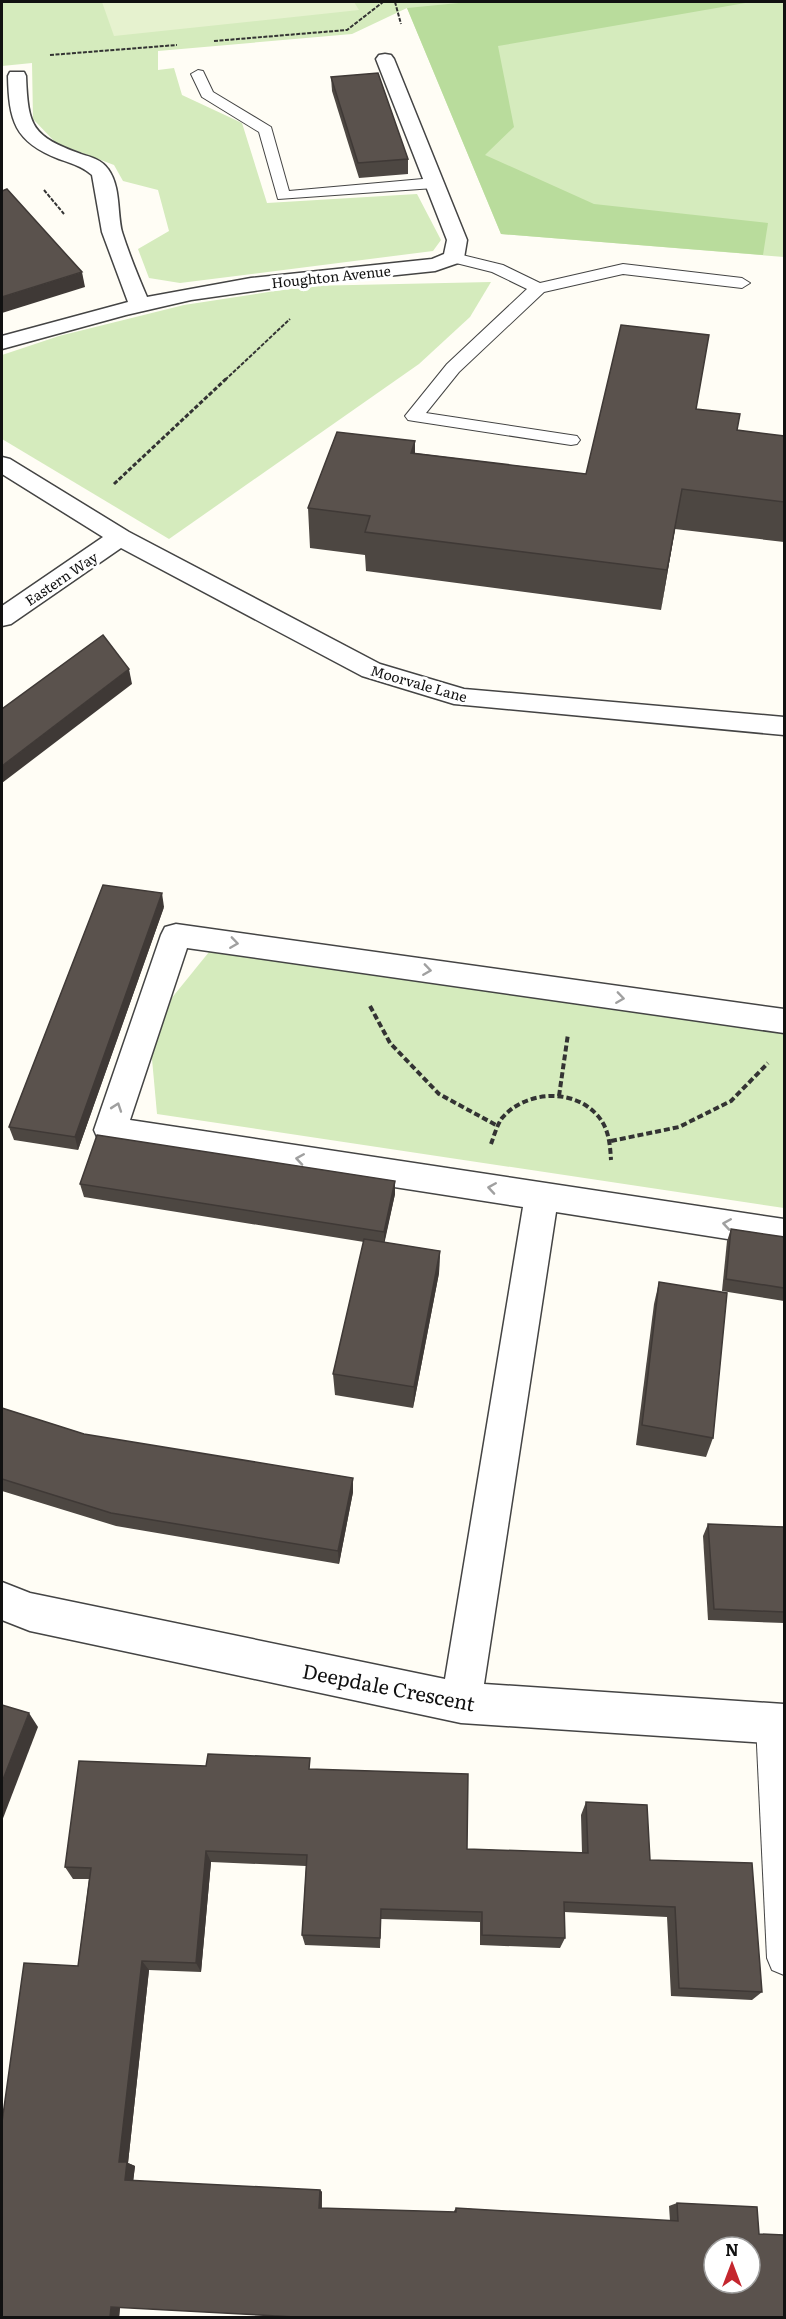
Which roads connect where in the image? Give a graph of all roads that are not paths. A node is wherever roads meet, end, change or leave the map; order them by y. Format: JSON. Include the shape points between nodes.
{"nodes":[{"id":1,"x":385,"y":59,"type":"dead end"},
{"id":2,"x":198,"y":74,"type":"dead end"},
{"id":3,"x":17,"y":76,"type":"dead end"},
{"id":4,"x":434,"y":183,"type":"junction"},
{"id":5,"x":454,"y":258,"type":"junction"},
{"id":6,"x":742,"y":283,"type":"dead end"},
{"id":7,"x":538,"y":288,"type":"junction"},
{"id":8,"x":140,"y":306,"type":"junction"},
{"id":9,"x":2,"y":343,"type":"edge"},
{"id":10,"x":571,"y":440,"type":"dead end"},
{"id":11,"x":2,"y":464,"type":"edge"},
{"id":12,"x":120,"y":537,"type":"junction"},
{"id":13,"x":2,"y":618,"type":"edge"},
{"id":14,"x":784,"y":726,"type":"edge"},
{"id":15,"x":784,"y":1021,"type":"edge"},
{"id":16,"x":542,"y":1196,"type":"junction"},
{"id":17,"x":784,"y":1233,"type":"edge"},
{"id":18,"x":2,"y":1601,"type":"edge"},
{"id":19,"x":461,"y":1703,"type":"junction"},
{"id":20,"x":778,"y":1724,"type":"edge"},
{"id":21,"x":784,"y":1958,"type":"edge"}],
"edges":[{"from":1,"to":4,"type":"street"},
{"from":2,"to":4,"type":"lane","via":[[207,94],[266,130],[283,196]]},
{"from":3,"to":8,"type":"street","via":[[18,107],[28,135],[91,164],[101,174],[112,232]]},
{"from":4,"to":5,"type":"street","via":[[457,240]]},
{"from":5,"to":7,"type":"lane","via":[[497,268]]},
{"from":5,"to":8,"type":"street","name":"Houghton Avenue","via":[[435,265],[273,282]]},
{"from":6,"to":7,"type":"lane","via":[[623,268]]},
{"from":7,"to":10,"type":"lane","via":[[453,368],[414,416]]},
{"from":8,"to":9,"type":"street","name":"Houghton Avenue"},
{"from":11,"to":12,"type":"street","name":"Moorvale Lane"},
{"from":12,"to":13,"type":"street","name":"Eastern Way"},
{"from":12,"to":14,"type":"street","name":"Moorvale Lane","via":[[372,670],[463,698]]},
{"from":16,"to":15,"type":"street","one_way":true,"via":[[110,1130],[176,935]]},
{"from":17,"to":16,"type":"street","one_way":true},
{"from":16,"to":19,"type":"street"},
{"from":18,"to":19,"type":"street","name":"Deepdale Crescent","via":[[30,1612]]},
{"from":19,"to":20,"type":"street","name":"Deepdale Crescent"},
{"from":20,"to":21,"type":"lane"}]}
